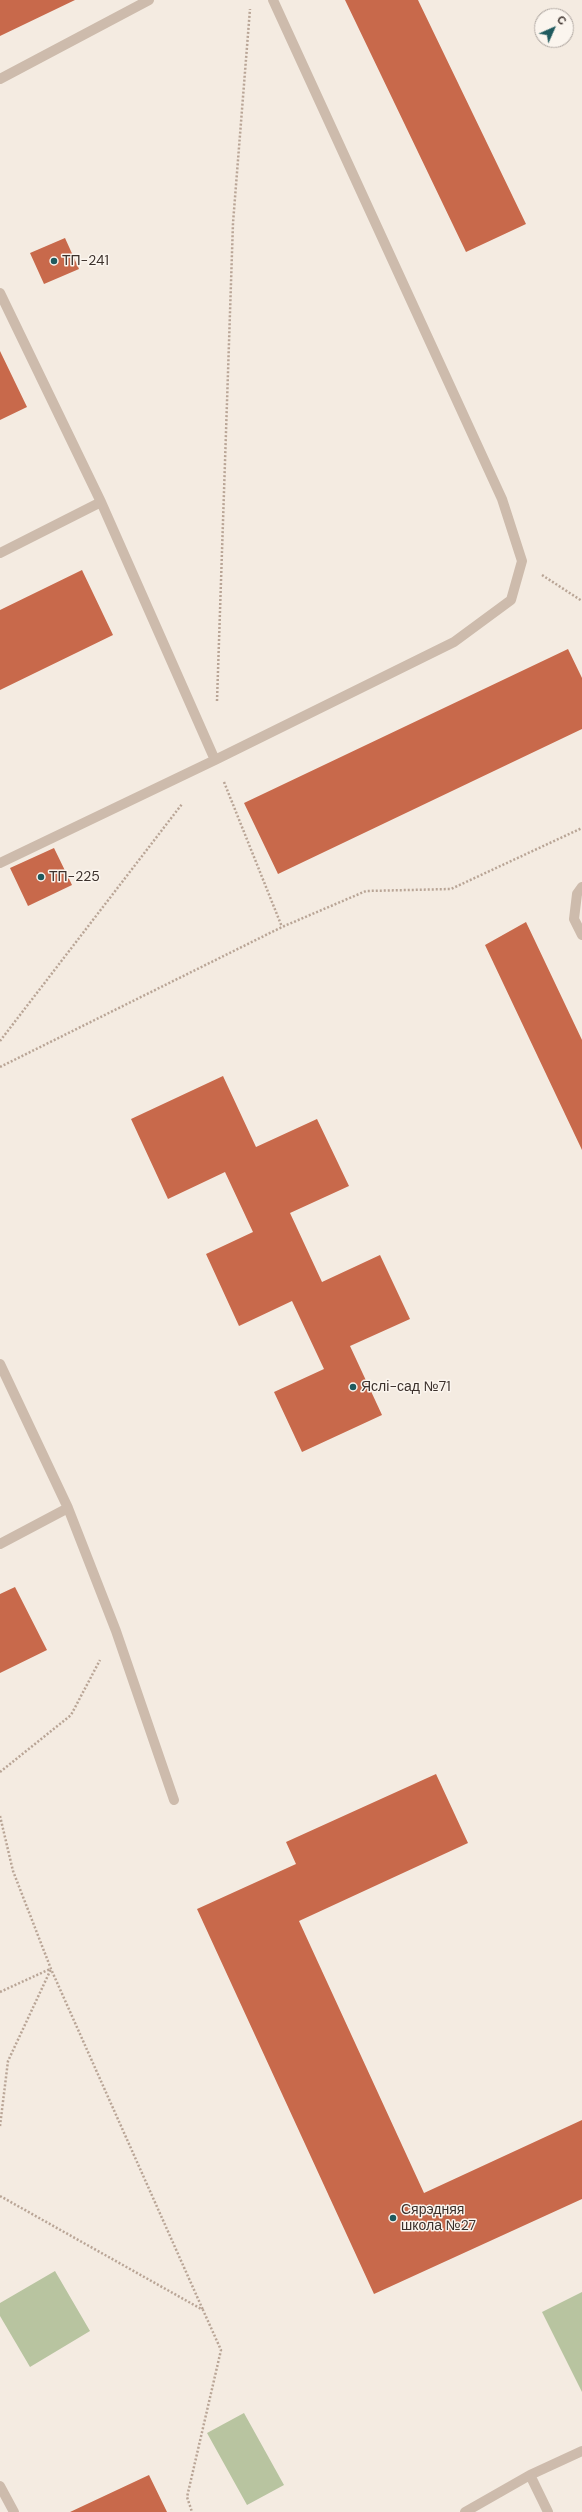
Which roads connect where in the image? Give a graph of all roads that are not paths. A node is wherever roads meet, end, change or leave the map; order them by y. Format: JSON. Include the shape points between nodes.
{"nodes":[{"id":1,"x":149,"y":0,"type":"edge"},
{"id":2,"x":273,"y":0,"type":"edge"},
{"id":3,"x":0,"y":79,"type":"edge"},
{"id":4,"x":0,"y":293,"type":"edge"},
{"id":5,"x":101,"y":502,"type":"junction"},
{"id":6,"x":0,"y":553,"type":"edge"},
{"id":7,"x":215,"y":760,"type":"junction"},
{"id":8,"x":0,"y":863,"type":"edge"},
{"id":9,"x":582,"y":887,"type":"edge"},
{"id":10,"x":582,"y":935,"type":"edge"},
{"id":11,"x":0,"y":1364,"type":"edge"},
{"id":12,"x":68,"y":1508,"type":"junction"},
{"id":13,"x":0,"y":1544,"type":"edge"},
{"id":14,"x":174,"y":1800,"type":"dead end"},
{"id":15,"x":582,"y":2451,"type":"edge"},
{"id":16,"x":530,"y":2475,"type":"junction"},
{"id":17,"x":0,"y":2486,"type":"edge"},
{"id":18,"x":14,"y":2512,"type":"edge"},
{"id":19,"x":465,"y":2512,"type":"edge"},
{"id":20,"x":548,"y":2512,"type":"edge"}],
"edges":[{"from":1,"to":3,"type":"lane"},
{"from":2,"to":7,"type":"lane","via":[[502,499],[522,561],[511,600],[454,642]]},
{"from":4,"to":5,"type":"lane"},
{"from":5,"to":6,"type":"lane"},
{"from":5,"to":7,"type":"lane"},
{"from":7,"to":8,"type":"lane"},
{"from":9,"to":10,"type":"lane","via":[[577,894],[574,919]]},
{"from":11,"to":12,"type":"lane"},
{"from":12,"to":13,"type":"lane"},
{"from":12,"to":14,"type":"lane","via":[[116,1631]]},
{"from":15,"to":16,"type":"lane"},
{"from":16,"to":19,"type":"lane"},
{"from":16,"to":20,"type":"lane"},
{"from":17,"to":18,"type":"lane"}]}
